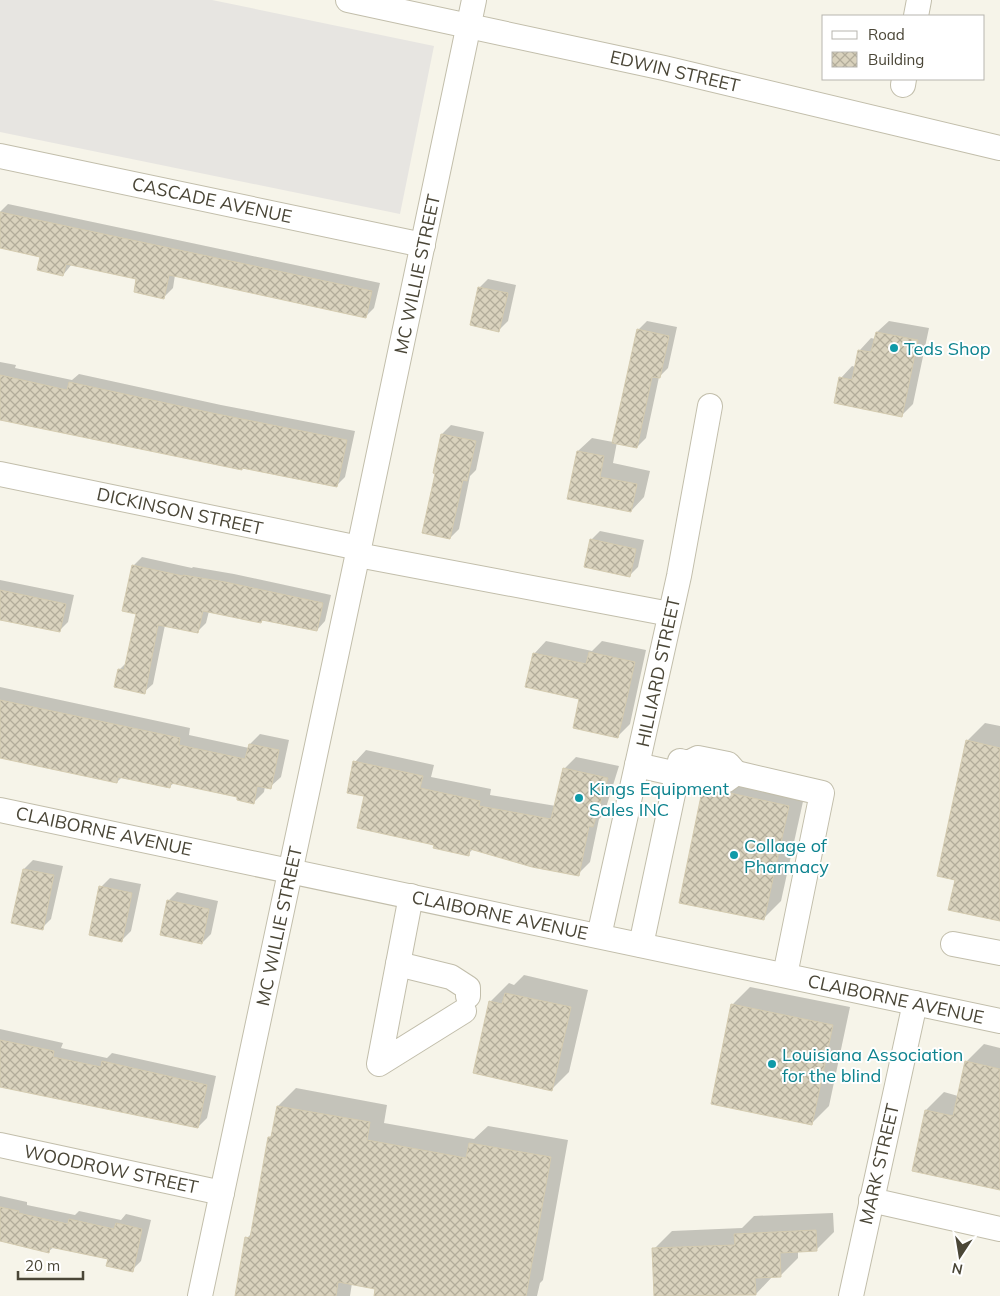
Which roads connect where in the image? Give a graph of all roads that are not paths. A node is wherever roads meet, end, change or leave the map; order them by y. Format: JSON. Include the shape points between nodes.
{"nodes":[{"id":1,"x":348,"y":0,"type":"edge"},
{"id":2,"x":474,"y":0,"type":"edge"},
{"id":3,"x":919,"y":0,"type":"edge"},
{"id":4,"x":916,"y":15,"type":"edge"},
{"id":5,"x":468,"y":25,"type":"junction"},
{"id":6,"x":1000,"y":148,"type":"edge"},
{"id":7,"x":0,"y":156,"type":"edge"},
{"id":8,"x":423,"y":245,"type":"junction"},
{"id":9,"x":710,"y":406,"type":"dead end"},
{"id":10,"x":0,"y":474,"type":"edge"},
{"id":11,"x":358,"y":552,"type":"junction"},
{"id":12,"x":670,"y":614,"type":"junction"},
{"id":13,"x":637,"y":765,"type":"junction"},
{"id":14,"x":683,"y":768,"type":"junction"},
{"id":15,"x":0,"y":810,"type":"edge"},
{"id":16,"x":291,"y":871,"type":"junction"},
{"id":17,"x":411,"y":896,"type":"junction"},
{"id":18,"x":599,"y":936,"type":"junction"},
{"id":19,"x":953,"y":944,"type":"dead end"},
{"id":20,"x":641,"y":945,"type":"junction"},
{"id":21,"x":1000,"y":953,"type":"edge"},
{"id":22,"x":398,"y":964,"type":"junction"},
{"id":23,"x":785,"y":975,"type":"junction"},
{"id":24,"x":915,"y":1003,"type":"junction"},
{"id":25,"x":1000,"y":1021,"type":"edge"},
{"id":26,"x":0,"y":1145,"type":"edge"},
{"id":27,"x":222,"y":1194,"type":"junction"},
{"id":28,"x":871,"y":1200,"type":"junction"},
{"id":29,"x":1000,"y":1229,"type":"edge"},
{"id":30,"x":200,"y":1296,"type":"edge"},
{"id":31,"x":850,"y":1296,"type":"edge"}],
"edges":[{"from":1,"to":5,"type":"street","name":"EDWIN STREET"},
{"from":2,"to":5,"type":"street","name":"MC WILLIE STREET"},
{"from":3,"to":4,"type":"street"},
{"from":5,"to":6,"type":"street","name":"EDWIN STREET"},
{"from":5,"to":8,"type":"street","name":"MC WILLIE STREET"},
{"from":7,"to":8,"type":"street","name":"CASCADE AVENUE"},
{"from":8,"to":11,"type":"street","name":"MC WILLIE STREET"},
{"from":9,"to":12,"type":"street","name":"HILLIARD STREET"},
{"from":10,"to":11,"type":"street","name":"DICKINSON STREET"},
{"from":11,"to":12,"type":"street","name":"DICKINSON STREET"},
{"from":11,"to":16,"type":"street","name":"MC WILLIE STREET"},
{"from":12,"to":13,"type":"street","name":"HILLIARD STREET"},
{"from":13,"to":14,"type":"street"},
{"from":13,"to":18,"type":"street","name":"HILLIARD STREET"},
{"from":14,"to":20,"type":"street"},
{"from":14,"to":23,"type":"street","via":[[693,775],[725,782],[736,773],[822,793]]},
{"from":15,"to":16,"type":"street","name":"CLAIBORNE AVENUE"},
{"from":16,"to":17,"type":"street","name":"CLAIBORNE AVENUE"},
{"from":16,"to":27,"type":"street","name":"MC WILLIE STREET"},
{"from":17,"to":18,"type":"street","name":"CLAIBORNE AVENUE"},
{"from":17,"to":22,"type":"street"},
{"from":18,"to":20,"type":"street","name":"CLAIBORNE AVENUE"},
{"from":19,"to":21,"type":"street"},
{"from":20,"to":23,"type":"street","name":"CLAIBORNE AVENUE"},
{"from":22,"to":22,"type":"street","via":[[379,1064],[466,1004],[468,988],[451,977]]},
{"from":23,"to":24,"type":"street","name":"CLAIBORNE AVENUE"},
{"from":24,"to":25,"type":"street","name":"CLAIBORNE AVENUE"},
{"from":24,"to":28,"type":"street","name":"MARK STREET"},
{"from":26,"to":27,"type":"street","name":"WOODROW STREET"},
{"from":27,"to":30,"type":"street","name":"MC WILLIE STREET"},
{"from":28,"to":29,"type":"street"},
{"from":28,"to":31,"type":"street","name":"MARK STREET"}]}
